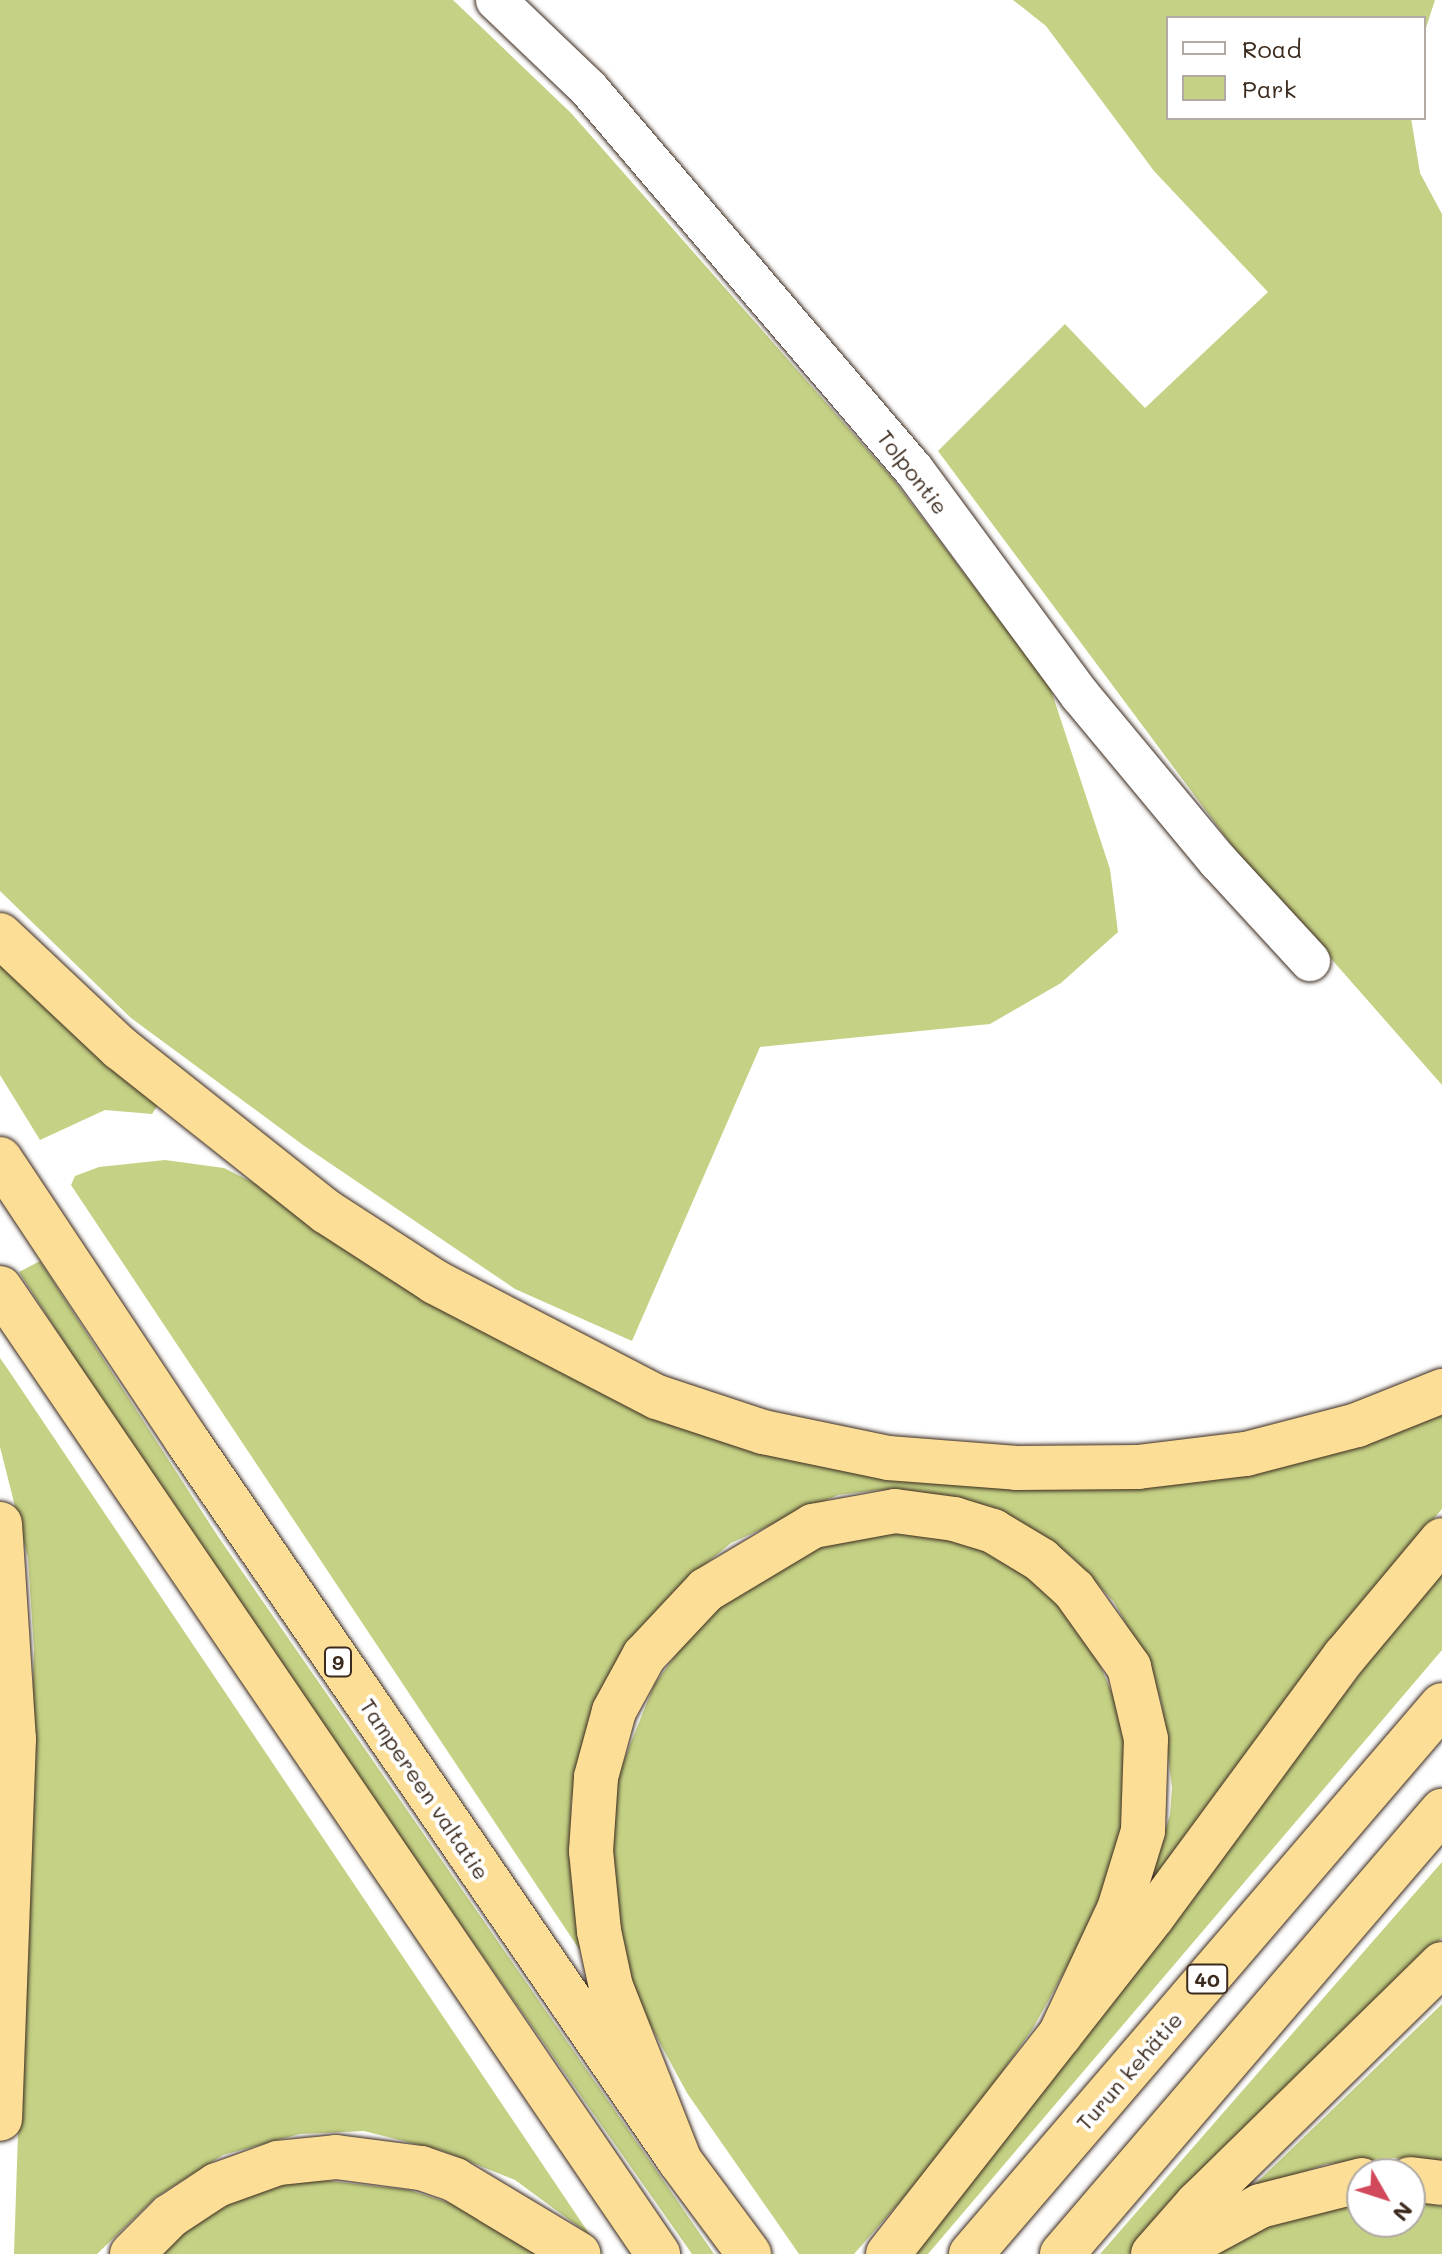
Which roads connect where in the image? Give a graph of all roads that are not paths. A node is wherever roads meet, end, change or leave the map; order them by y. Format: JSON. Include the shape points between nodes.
{"nodes":[{"id":1,"x":496,"y":0,"type":"edge"},
{"id":2,"x":0,"y":935,"type":"edge"},
{"id":3,"x":1310,"y":961,"type":"dead end"},
{"id":4,"x":0,"y":1159,"type":"edge"},
{"id":5,"x":0,"y":1288,"type":"edge"},
{"id":6,"x":1442,"y":1391,"type":"edge"},
{"id":7,"x":0,"y":1524,"type":"edge"},
{"id":8,"x":1442,"y":1540,"type":"edge"},
{"id":9,"x":1442,"y":1705,"type":"edge"},
{"id":10,"x":1442,"y":1811,"type":"edge"},
{"id":11,"x":1442,"y":1964,"type":"edge"},
{"id":12,"x":1060,"y":2035,"type":"junction"},
{"id":13,"x":0,"y":2119,"type":"edge"},
{"id":14,"x":680,"y":2161,"type":"junction"},
{"id":15,"x":1346,"y":2184,"type":"edge"},
{"id":16,"x":132,"y":2254,"type":"edge"},
{"id":17,"x":578,"y":2254,"type":"edge"},
{"id":18,"x":658,"y":2254,"type":"edge"},
{"id":19,"x":749,"y":2254,"type":"edge"},
{"id":20,"x":888,"y":2254,"type":"edge"},
{"id":21,"x":971,"y":2254,"type":"edge"},
{"id":22,"x":1062,"y":2254,"type":"edge"},
{"id":23,"x":1153,"y":2254,"type":"edge"},
{"id":24,"x":1171,"y":2254,"type":"edge"}],
"edges":[{"from":1,"to":3,"type":"street","name":"Tolpontie","via":[[589,89],[914,470],[1080,695],[1218,861]]},
{"from":2,"to":6,"type":"highway","via":[[120,1048],[327,1212],[543,1342],[657,1397],[763,1432],[888,1458],[1017,1468],[1138,1467],[1246,1454],[1357,1425]]},
{"from":4,"to":14,"type":"highway","name":"Tampereen valtatie","number":"9"},
{"from":5,"to":18,"type":"highway"},
{"from":7,"to":13,"type":"highway","via":[[14,1739]]},
{"from":8,"to":12,"type":"highway","via":[[1345,1656]]},
{"from":9,"to":21,"type":"highway","name":"Turun kehätie","number":"40"},
{"from":10,"to":22,"type":"highway"},
{"from":11,"to":23,"type":"highway","via":[[1197,2204]]},
{"from":12,"to":14,"type":"highway","via":[[1119,1909],[1143,1831],[1146,1739],[1129,1667],[1074,1590],[1041,1560],[993,1531],[895,1511],[813,1526],[706,1590],[644,1656],[614,1711],[596,1777],[591,1851],[611,1987]]},
{"from":12,"to":20,"type":"highway"},
{"from":14,"to":19,"type":"highway","name":"Tampereen valtatie","number":"9"},
{"from":15,"to":24,"type":"highway","via":[[1260,2206]]},
{"from":16,"to":17,"type":"highway","via":[[170,2216],[217,2185],[278,2163],[336,2157],[421,2168],[455,2180]]}]}
